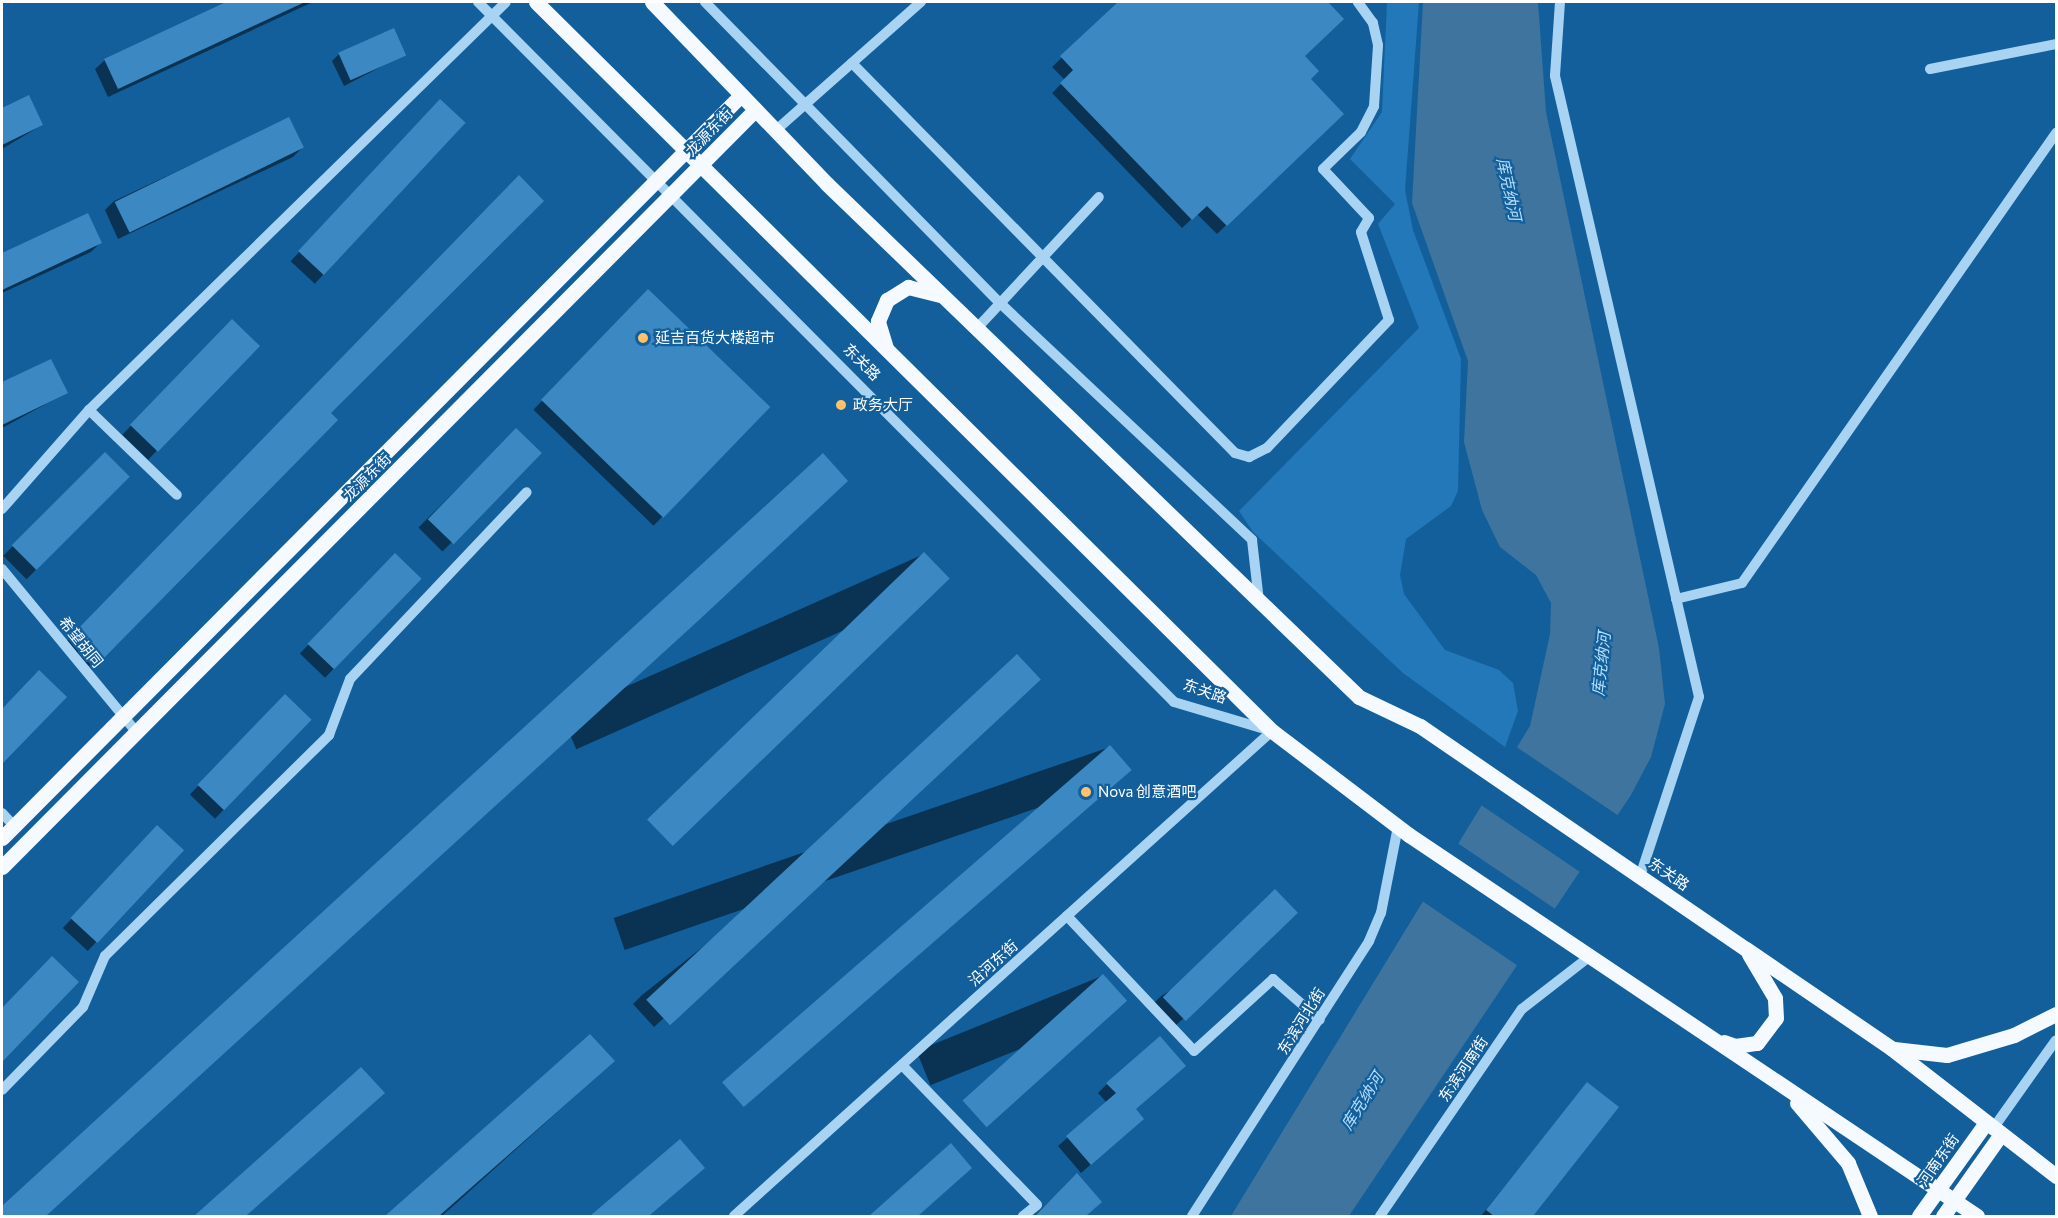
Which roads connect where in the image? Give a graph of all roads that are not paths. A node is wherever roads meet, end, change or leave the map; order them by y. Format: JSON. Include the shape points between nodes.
{"nodes":[{"id":1,"x":478,"y":2,"type":"edge"},
{"id":2,"x":506,"y":2,"type":"edge"},
{"id":3,"x":536,"y":2,"type":"edge"},
{"id":4,"x":652,"y":2,"type":"edge"},
{"id":5,"x":705,"y":2,"type":"edge"},
{"id":6,"x":921,"y":2,"type":"edge"},
{"id":7,"x":1560,"y":2,"type":"edge"},
{"id":8,"x":1361,"y":3,"type":"edge"},
{"id":9,"x":492,"y":16,"type":"junction"},
{"id":10,"x":2056,"y":44,"type":"edge"},
{"id":11,"x":852,"y":63,"type":"junction"},
{"id":12,"x":1930,"y":69,"type":"dead end"},
{"id":13,"x":741,"y":95,"type":"junction"},
{"id":14,"x":804,"y":105,"type":"junction"},
{"id":15,"x":755,"y":110,"type":"junction"},
{"id":16,"x":775,"y":131,"type":"junction"},
{"id":17,"x":2056,"y":133,"type":"edge"},
{"id":18,"x":685,"y":151,"type":"junction"},
{"id":19,"x":700,"y":166,"type":"junction"},
{"id":20,"x":656,"y":181,"type":"junction"},
{"id":21,"x":671,"y":196,"type":"junction"},
{"id":22,"x":1099,"y":197,"type":"dead end"},
{"id":23,"x":1043,"y":257,"type":"junction"},
{"id":24,"x":1000,"y":303,"type":"junction"},
{"id":25,"x":963,"y":310,"type":"junction"},
{"id":26,"x":979,"y":326,"type":"junction"},
{"id":27,"x":895,"y":361,"type":"junction"},
{"id":28,"x":89,"y":410,"type":"junction"},
{"id":29,"x":527,"y":492,"type":"dead end"},
{"id":30,"x":177,"y":495,"type":"dead end"},
{"id":31,"x":2,"y":509,"type":"edge"},
{"id":32,"x":2,"y":569,"type":"edge"},
{"id":33,"x":1676,"y":598,"type":"junction"},
{"id":34,"x":1259,"y":607,"type":"junction"},
{"id":35,"x":124,"y":718,"type":"junction"},
{"id":36,"x":1272,"y":731,"type":"junction"},
{"id":37,"x":138,"y":734,"type":"junction"},
{"id":38,"x":2,"y":813,"type":"edge"},
{"id":39,"x":14,"y":826,"type":"junction"},
{"id":40,"x":1403,"y":830,"type":"junction"},
{"id":41,"x":2,"y":838,"type":"edge"},
{"id":42,"x":2,"y":867,"type":"edge"},
{"id":43,"x":1640,"y":876,"type":"junction"},
{"id":44,"x":1067,"y":916,"type":"junction"},
{"id":45,"x":1746,"y":949,"type":"junction"},
{"id":46,"x":1589,"y":957,"type":"junction"},
{"id":47,"x":2056,"y":1014,"type":"edge"},
{"id":48,"x":1320,"y":1020,"type":"junction"},
{"id":49,"x":1701,"y":1033,"type":"junction"},
{"id":50,"x":2056,"y":1040,"type":"edge"},
{"id":51,"x":1891,"y":1048,"type":"junction"},
{"id":52,"x":902,"y":1065,"type":"junction"},
{"id":53,"x":1783,"y":1087,"type":"junction"},
{"id":54,"x":2,"y":1090,"type":"edge"},
{"id":55,"x":1992,"y":1130,"type":"junction"},
{"id":56,"x":2056,"y":1176,"type":"edge"},
{"id":57,"x":1940,"y":1191,"type":"junction"},
{"id":58,"x":1955,"y":1202,"type":"junction"},
{"id":59,"x":734,"y":1216,"type":"edge"},
{"id":60,"x":1023,"y":1216,"type":"edge"},
{"id":61,"x":1192,"y":1216,"type":"edge"},
{"id":62,"x":1380,"y":1216,"type":"edge"},
{"id":63,"x":1870,"y":1216,"type":"edge"},
{"id":64,"x":1919,"y":1216,"type":"edge"},
{"id":65,"x":1943,"y":1216,"type":"edge"},
{"id":66,"x":1977,"y":1216,"type":"edge"}],
"edges":[{"from":1,"to":9,"type":"street","name":"东关路"},
{"from":2,"to":9,"type":"street"},
{"from":3,"to":18,"type":"main road","name":"东关路"},
{"from":4,"to":13,"type":"main road","name":"东关路"},
{"from":5,"to":14,"type":"street"},
{"from":6,"to":11,"type":"street"},
{"from":7,"to":33,"type":"street","via":[[1555,76]]},
{"from":8,"to":23,"type":"street","via":[[1378,45],[1374,106],[1361,132],[1323,170],[1370,218],[1361,232],[1389,320],[1262,453],[1249,457],[1235,453]]},
{"from":9,"to":20,"type":"street","name":"东关路"},
{"from":9,"to":28,"type":"street"},
{"from":10,"to":12,"type":"street"},
{"from":11,"to":14,"type":"street"},
{"from":11,"to":23,"type":"street"},
{"from":13,"to":15,"type":"main road","name":"东关路"},
{"from":13,"to":18,"type":"main road","name":"龙源东街"},
{"from":14,"to":16,"type":"street"},
{"from":14,"to":24,"type":"street"},
{"from":15,"to":16,"type":"main road","name":"东关路"},
{"from":15,"to":19,"type":"main road","name":"龙源东街"},
{"from":16,"to":25,"type":"main road","name":"东关路"},
{"from":17,"to":33,"type":"street","via":[[1742,583]]},
{"from":18,"to":19,"type":"main road","name":"东关路"},
{"from":18,"to":20,"type":"main road","name":"龙源东街"},
{"from":19,"to":21,"type":"main road","name":"龙源东街"},
{"from":19,"to":27,"type":"main road","name":"东关路"},
{"from":20,"to":21,"type":"street","name":"东关路"},
{"from":20,"to":35,"type":"main road","name":"龙源东街"},
{"from":21,"to":36,"type":"street","name":"东关路","via":[[1174,702]]},
{"from":21,"to":37,"type":"main road","name":"龙源东街"},
{"from":22,"to":23,"type":"street"},
{"from":23,"to":24,"type":"street"},
{"from":24,"to":26,"type":"street"},
{"from":24,"to":34,"type":"street","via":[[1252,540]]},
{"from":25,"to":26,"type":"main road","name":"东关路"},
{"from":25,"to":27,"type":"main road","via":[[932,290],[897,292],[878,321],[883,344]]},
{"from":26,"to":34,"type":"main road","name":"东关路"},
{"from":27,"to":36,"type":"main road","name":"东关路"},
{"from":28,"to":30,"type":"street"},
{"from":28,"to":31,"type":"street"},
{"from":29,"to":54,"type":"street","via":[[350,679],[329,735],[105,956],[83,1007]]},
{"from":32,"to":35,"type":"street","name":"希望胡同"},
{"from":33,"to":43,"type":"street","via":[[1699,697]]},
{"from":34,"to":43,"type":"main road","name":"东关路","via":[[1359,697],[1420,726]]},
{"from":35,"to":37,"type":"street","name":"希望胡同"},
{"from":35,"to":39,"type":"main road","name":"龙源东街"},
{"from":36,"to":40,"type":"main road","name":"东关路"},
{"from":36,"to":44,"type":"street","name":"沿河东街"},
{"from":37,"to":42,"type":"main road","name":"龙源东街"},
{"from":38,"to":39,"type":"street"},
{"from":39,"to":41,"type":"main road","name":"龙源东街"},
{"from":40,"to":46,"type":"main road","name":"东关路"},
{"from":40,"to":48,"type":"street","name":"东滨河北街","via":[[1381,913]]},
{"from":43,"to":45,"type":"main road","name":"东关路"},
{"from":44,"to":48,"type":"street","via":[[1194,1050],[1273,979]]},
{"from":44,"to":52,"type":"street","name":"沿河东街"},
{"from":45,"to":49,"type":"main road","via":[[1774,998],[1773,1027],[1747,1046]]},
{"from":45,"to":51,"type":"main road","name":"东关路"},
{"from":46,"to":49,"type":"main road","name":"东关路"},
{"from":46,"to":62,"type":"street","name":"东滨河南街","via":[[1522,1009]]},
{"from":47,"to":51,"type":"main road","via":[[2014,1035],[1947,1055]]},
{"from":48,"to":61,"type":"street","name":"东滨河北街"},
{"from":49,"to":53,"type":"main road","name":"东关路"},
{"from":50,"to":55,"type":"street"},
{"from":51,"to":55,"type":"main road","name":"东关路"},
{"from":52,"to":59,"type":"street","name":"沿河东街"},
{"from":52,"to":60,"type":"street","via":[[1037,1205]]},
{"from":53,"to":57,"type":"main road","name":"东关路"},
{"from":53,"to":63,"type":"main road","via":[[1848,1163]]},
{"from":55,"to":56,"type":"main road","name":"东关路"},
{"from":55,"to":57,"type":"main road","name":"河南东街"},
{"from":55,"to":58,"type":"main road"},
{"from":57,"to":58,"type":"main road","name":"东关路"},
{"from":57,"to":64,"type":"main road","name":"河南东街"},
{"from":58,"to":65,"type":"main road"},
{"from":58,"to":66,"type":"main road","name":"东关路"}]}
